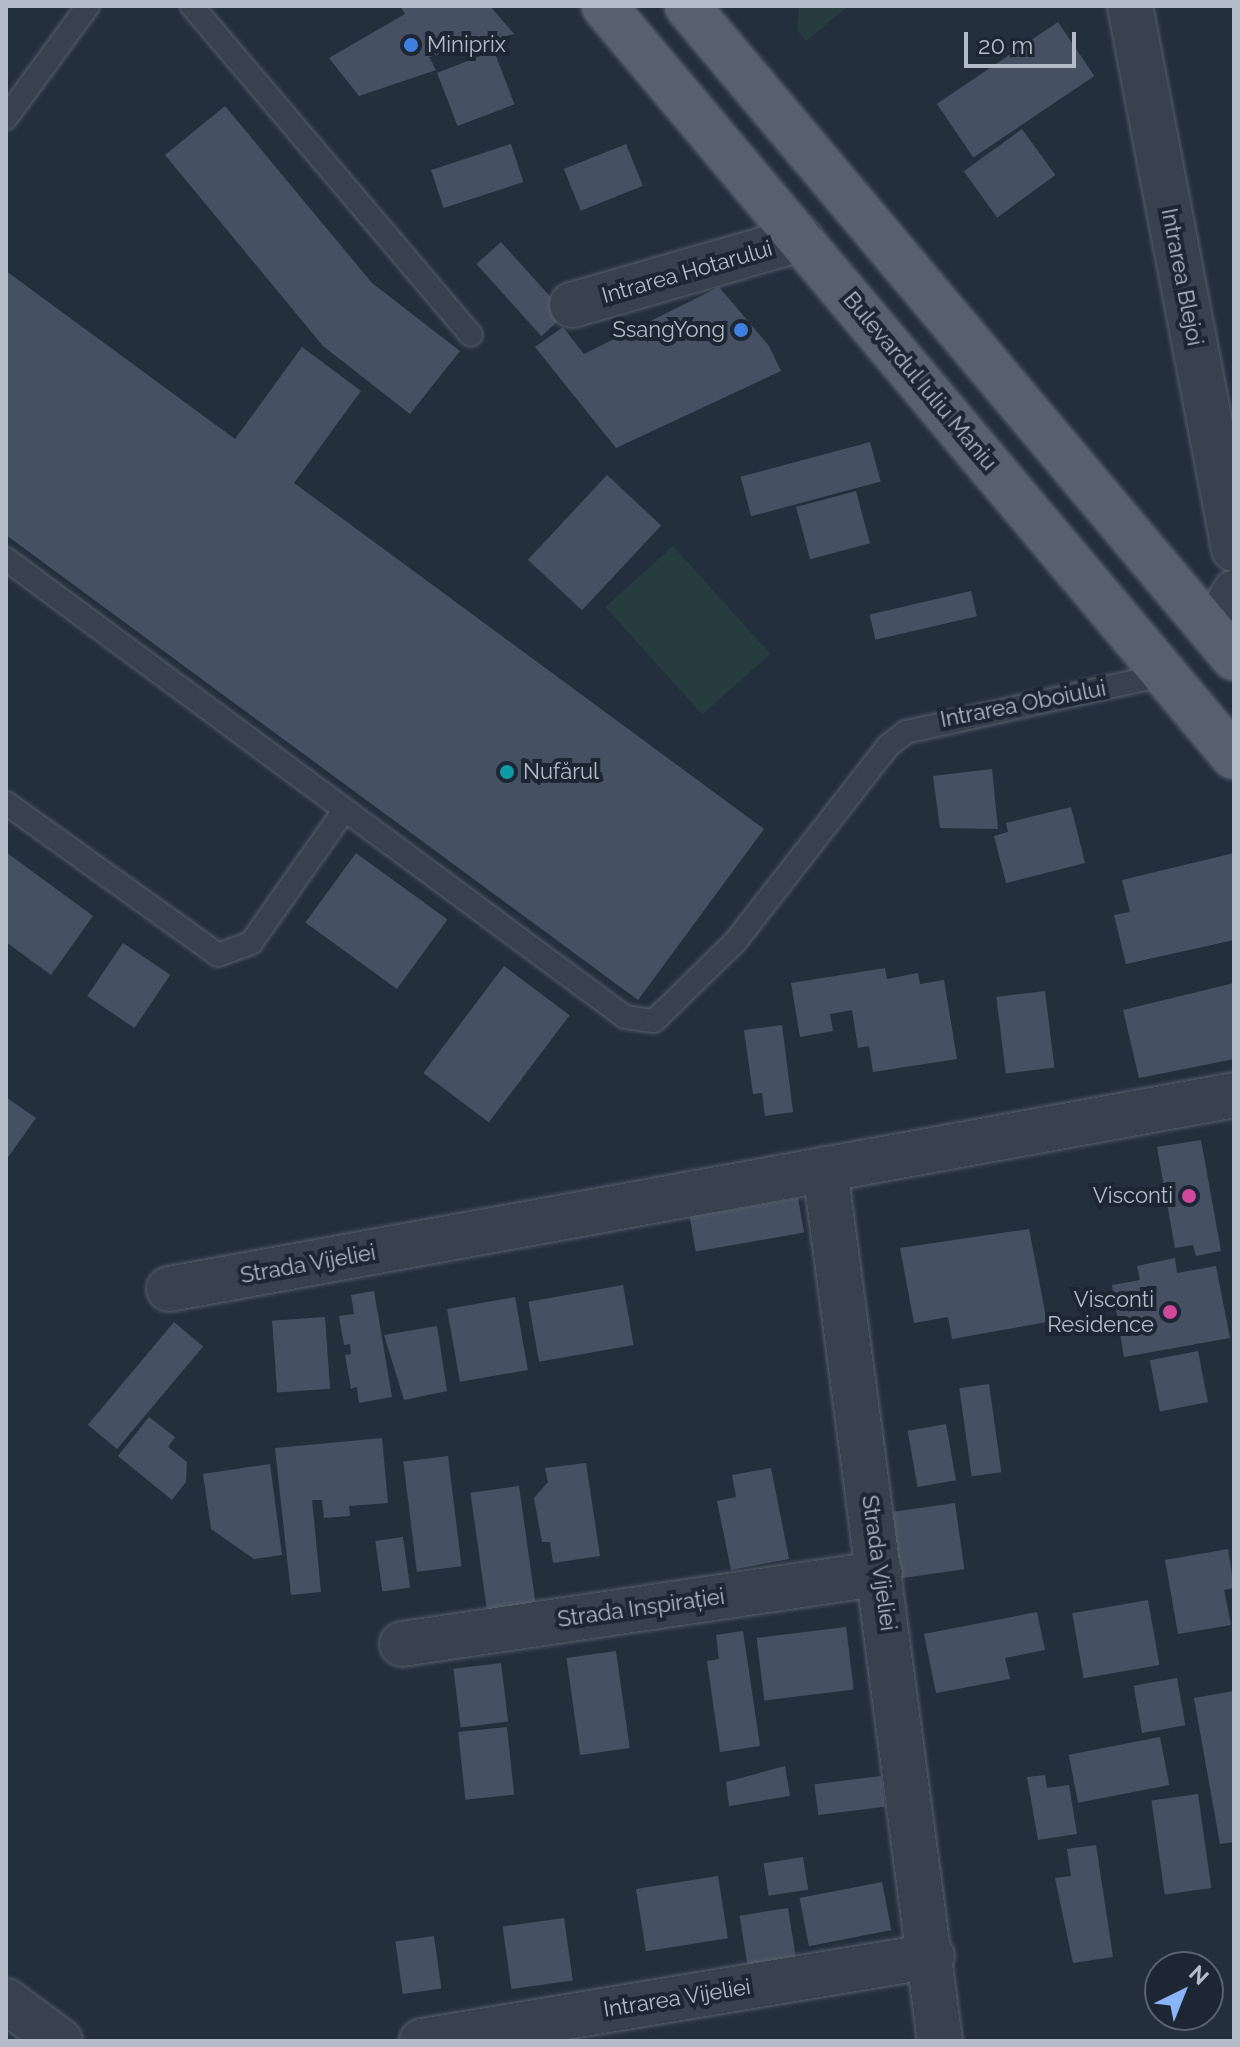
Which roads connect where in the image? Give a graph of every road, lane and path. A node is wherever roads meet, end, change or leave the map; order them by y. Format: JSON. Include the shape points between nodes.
{"nodes":[{"id":1,"x":88,"y":6,"type":"edge"},
{"id":2,"x":192,"y":6,"type":"edge"},
{"id":3,"x":604,"y":6,"type":"edge"},
{"id":4,"x":687,"y":6,"type":"edge"},
{"id":5,"x":1130,"y":6,"type":"edge"},
{"id":6,"x":6,"y":118,"type":"edge"},
{"id":7,"x":801,"y":239,"type":"junction"},
{"id":8,"x":572,"y":305,"type":"dead end"},
{"id":9,"x":471,"y":335,"type":"dead end"},
{"id":10,"x":1234,"y":549,"type":"edge"},
{"id":11,"x":6,"y":559,"type":"edge"},
{"id":12,"x":1234,"y":593,"type":"edge"},
{"id":13,"x":1224,"y":646,"type":"edge"},
{"id":14,"x":1164,"y":675,"type":"junction"},
{"id":15,"x":1234,"y":757,"type":"edge"},
{"id":16,"x":6,"y":803,"type":"edge"},
{"id":17,"x":343,"y":812,"type":"junction"},
{"id":18,"x":1234,"y":1095,"type":"edge"},
{"id":19,"x":825,"y":1169,"type":"junction"},
{"id":20,"x":169,"y":1289,"type":"dead end"},
{"id":21,"x":880,"y":1573,"type":"junction"},
{"id":22,"x":402,"y":1644,"type":"dead end"},
{"id":23,"x":932,"y":1956,"type":"junction"},
{"id":24,"x":6,"y":2001,"type":"edge"},
{"id":25,"x":60,"y":2041,"type":"edge"},
{"id":26,"x":422,"y":2041,"type":"edge"},
{"id":27,"x":940,"y":2041,"type":"edge"}],
"edges":[{"from":1,"to":6,"type":"lane"},
{"from":2,"to":9,"type":"lane"},
{"from":3,"to":7,"type":"main road","name":"Bulevardul Iuliu Maniu"},
{"from":4,"to":13,"type":"main road"},
{"from":5,"to":10,"type":"street","name":"Intrarea Blejoi"},
{"from":7,"to":8,"type":"street","name":"Intrarea Hotarului"},
{"from":7,"to":14,"type":"main road","name":"Bulevardul Iuliu Maniu"},
{"from":11,"to":17,"type":"lane"},
{"from":12,"to":13,"type":"street"},
{"from":13,"to":14,"type":"main road"},
{"from":14,"to":15,"type":"main road","name":"Bulevardul Iuliu Maniu"},
{"from":14,"to":17,"type":"lane","name":"Intrarea Oboiului","via":[[922,725],[888,746],[735,942],[654,1021],[625,1017]]},
{"from":16,"to":17,"type":"lane","via":[[218,955],[251,943]]},
{"from":18,"to":19,"type":"street","name":"Strada Vijeliei"},
{"from":19,"to":20,"type":"street","name":"Strada Vijeliei"},
{"from":19,"to":21,"type":"street","name":"Strada Vijeliei"},
{"from":21,"to":22,"type":"street","name":"Strada Inspirației"},
{"from":21,"to":23,"type":"street","name":"Strada Vijeliei"},
{"from":23,"to":26,"type":"street","name":"Intrarea Vijeliei"},
{"from":23,"to":27,"type":"street","name":"Strada Vijeliei"},
{"from":24,"to":25,"type":"street"}]}
